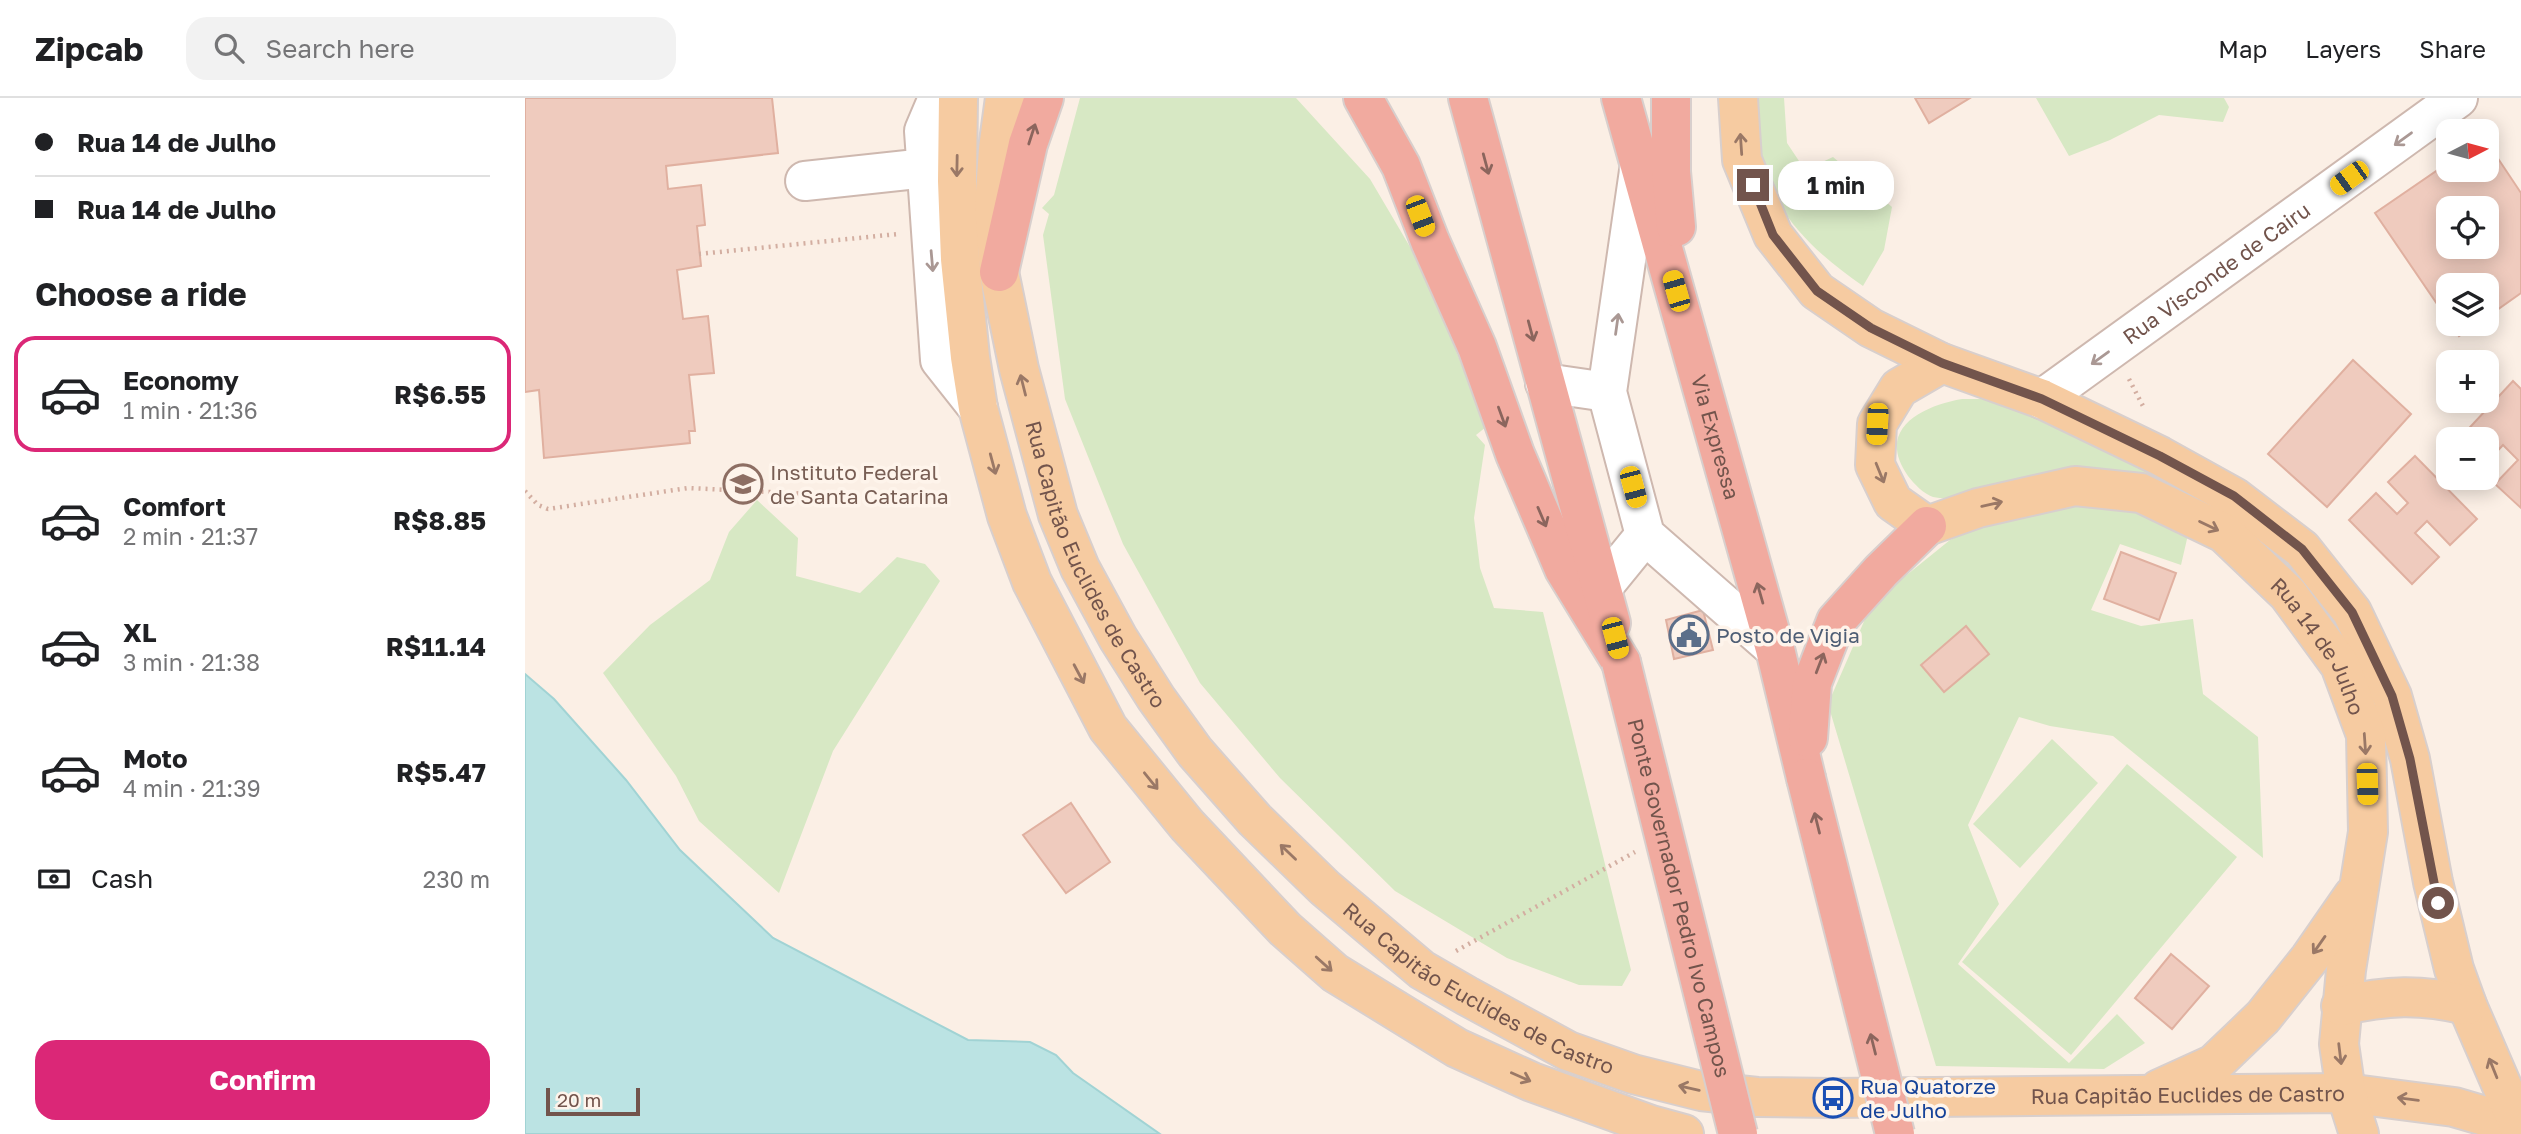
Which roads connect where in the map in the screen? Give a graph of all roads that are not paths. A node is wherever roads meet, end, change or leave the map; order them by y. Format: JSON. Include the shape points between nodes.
{"nodes":[{"id":1,"x":938,"y":98,"type":"edge"},
{"id":2,"x":958,"y":98,"type":"edge"},
{"id":3,"x":1005,"y":98,"type":"edge"},
{"id":4,"x":1044,"y":98,"type":"edge"},
{"id":5,"x":1340,"y":98,"type":"edge"},
{"id":6,"x":1363,"y":98,"type":"edge"},
{"id":7,"x":1468,"y":98,"type":"edge"},
{"id":8,"x":1621,"y":98,"type":"edge"},
{"id":9,"x":1671,"y":98,"type":"edge"},
{"id":10,"x":1738,"y":98,"type":"edge"},
{"id":11,"x":2458,"y":98,"type":"edge"},
{"id":12,"x":1640,"y":164,"type":"junction"},
{"id":13,"x":926,"y":168,"type":"junction"},
{"id":14,"x":805,"y":181,"type":"dead end"},
{"id":15,"x":1430,"y":241,"type":"junction"},
{"id":16,"x":999,"y":272,"type":"junction"},
{"id":17,"x":1683,"y":316,"type":"junction"},
{"id":18,"x":1942,"y":363,"type":"junction"},
{"id":19,"x":1545,"y":383,"type":"junction"},
{"id":20,"x":1607,"y":392,"type":"junction"},
{"id":21,"x":2042,"y":399,"type":"junction"},
{"id":22,"x":978,"y":408,"type":"junction"},
{"id":23,"x":1927,"y":526,"type":"junction"},
{"id":24,"x":1645,"y":535,"type":"junction"},
{"id":25,"x":1601,"y":589,"type":"junction"},
{"id":26,"x":1775,"y":649,"type":"junction"},
{"id":27,"x":1621,"y":662,"type":"junction"},
{"id":28,"x":1156,"y":698,"type":"junction"},
{"id":29,"x":1108,"y":728,"type":"junction"},
{"id":30,"x":1806,"y":778,"type":"junction"},
{"id":31,"x":1325,"y":887,"type":"junction"},
{"id":32,"x":2359,"y":889,"type":"junction"},
{"id":33,"x":1285,"y":929,"type":"junction"},
{"id":34,"x":2454,"y":969,"type":"junction"},
{"id":35,"x":2343,"y":988,"type":"junction"},
{"id":36,"x":2467,"y":1005,"type":"junction"},
{"id":37,"x":2346,"y":1093,"type":"junction"},
{"id":38,"x":2146,"y":1094,"type":"junction"},
{"id":39,"x":1661,"y":1131,"type":"edge"},
{"id":40,"x":2520,"y":1132,"type":"edge"},
{"id":41,"x":1738,"y":1134,"type":"edge"},
{"id":42,"x":1895,"y":1134,"type":"edge"},
{"id":43,"x":2359,"y":1134,"type":"edge"}],
"edges":[{"from":1,"to":13,"type":"street","via":[[924,131]]},
{"from":2,"to":22,"type":"main road","name":"Rua Capitão Euclides de Castro","one_way":true,"via":[[960,259]]},
{"from":3,"to":16,"type":"main road","name":"Rua Capitão Euclides de Castro","via":[[994,207]]},
{"from":16,"to":4,"type":"highway","one_way":true,"via":[[1028,144]]},
{"from":5,"to":15,"type":"highway"},
{"from":6,"to":15,"type":"highway","via":[[1401,166]]},
{"from":7,"to":19,"type":"highway","one_way":true},
{"from":8,"to":12,"type":"highway","name":"Via Expressa"},
{"from":9,"to":17,"type":"highway","via":[[1671,172]]},
{"from":18,"to":10,"type":"main road","name":"Rua 14 de Julho","one_way":true,"via":[[1871,328],[1817,291],[1773,235],[1742,160]]},
{"from":11,"to":21,"type":"street","name":"Rua Visconde de Cairu","one_way":true},
{"from":12,"to":17,"type":"highway","name":"Via Expressa"},
{"from":20,"to":12,"type":"street","one_way":true},
{"from":13,"to":14,"type":"street"},
{"from":13,"to":22,"type":"street","one_way":true,"via":[[940,360]]},
{"from":15,"to":27,"type":"highway","one_way":true,"via":[[1477,347],[1563,569]]},
{"from":28,"to":16,"type":"main road","name":"Rua Capitão Euclides de Castro","one_way":true,"via":[[1080,568],[1058,515]]},
{"from":26,"to":17,"type":"highway","name":"Via Expressa","one_way":true},
{"from":18,"to":21,"type":"main road","name":"Rua 14 de Julho"},
{"from":18,"to":23,"type":"main road","one_way":true,"via":[[1899,388],[1877,424],[1875,465],[1893,502]]},
{"from":19,"to":20,"type":"street"},
{"from":19,"to":25,"type":"highway"},
{"from":20,"to":24,"type":"street"},
{"from":21,"to":34,"type":"main road","name":"Rua 14 de Julho","via":[[2234,496],[2302,549],[2352,612],[2396,708]]},
{"from":22,"to":29,"type":"main road","name":"Rua Capitão Euclides de Castro","one_way":true,"via":[[1007,516],[1032,582]]},
{"from":30,"to":23,"type":"highway","one_way":true,"via":[[1812,683],[1836,621]]},
{"from":23,"to":32,"type":"main road","name":"Rua 14 de Julho","one_way":true,"via":[[1978,508],[2074,486],[2141,493],[2224,533],[2288,594],[2340,665],[2366,735],[2368,832]]},
{"from":24,"to":25,"type":"street"},
{"from":24,"to":26,"type":"street"},
{"from":25,"to":27,"type":"highway"},
{"from":26,"to":30,"type":"highway","name":"Via Expressa"},
{"from":27,"to":41,"type":"highway","name":"Ponte Governador Pedro Ivo Campos","bridge":true},
{"from":28,"to":29,"type":"main road"},
{"from":31,"to":28,"type":"main road","name":"Rua Capitão Euclides de Castro","one_way":true,"via":[[1255,820],[1195,752]]},
{"from":29,"to":33,"type":"main road","name":"Rua Capitão Euclides de Castro","one_way":true,"via":[[1187,825]]},
{"from":42,"to":30,"type":"highway","name":"Via Expressa","one_way":true,"bridge":true},
{"from":31,"to":33,"type":"main road"},
{"from":38,"to":31,"type":"main road","name":"Rua Capitão Euclides de Castro","one_way":true,"via":[[1757,1097],[1701,1091],[1633,1074],[1569,1051],[1422,970]]},
{"from":32,"to":35,"type":"main road","name":"Rua 14 de Julho"},
{"from":32,"to":38,"type":"main road","one_way":true,"via":[[2263,1017],[2214,1064]]},
{"from":33,"to":39,"type":"main road","name":"Rua Capitão Euclides de Castro","one_way":true,"via":[[1335,973],[1457,1048]]},
{"from":34,"to":35,"type":"main road","via":[[2428,978],[2372,978]]},
{"from":34,"to":36,"type":"main road","name":"Rua 14 de Julho"},
{"from":35,"to":36,"type":"main road","via":[[2372,999],[2404,996]]},
{"from":35,"to":37,"type":"main road","name":"Rua 14 de Julho","one_way":true,"via":[[2339,1044]]},
{"from":40,"to":36,"type":"main road","name":"Rua 14 de Julho","one_way":true},
{"from":37,"to":38,"type":"main road","name":"Rua Capitão Euclides de Castro"},
{"from":40,"to":37,"type":"main road","name":"Rua Capitão Euclides de Castro","one_way":true,"via":[[2453,1107]]},
{"from":37,"to":43,"type":"main road","name":"Rua 14 de Julho"}]}
